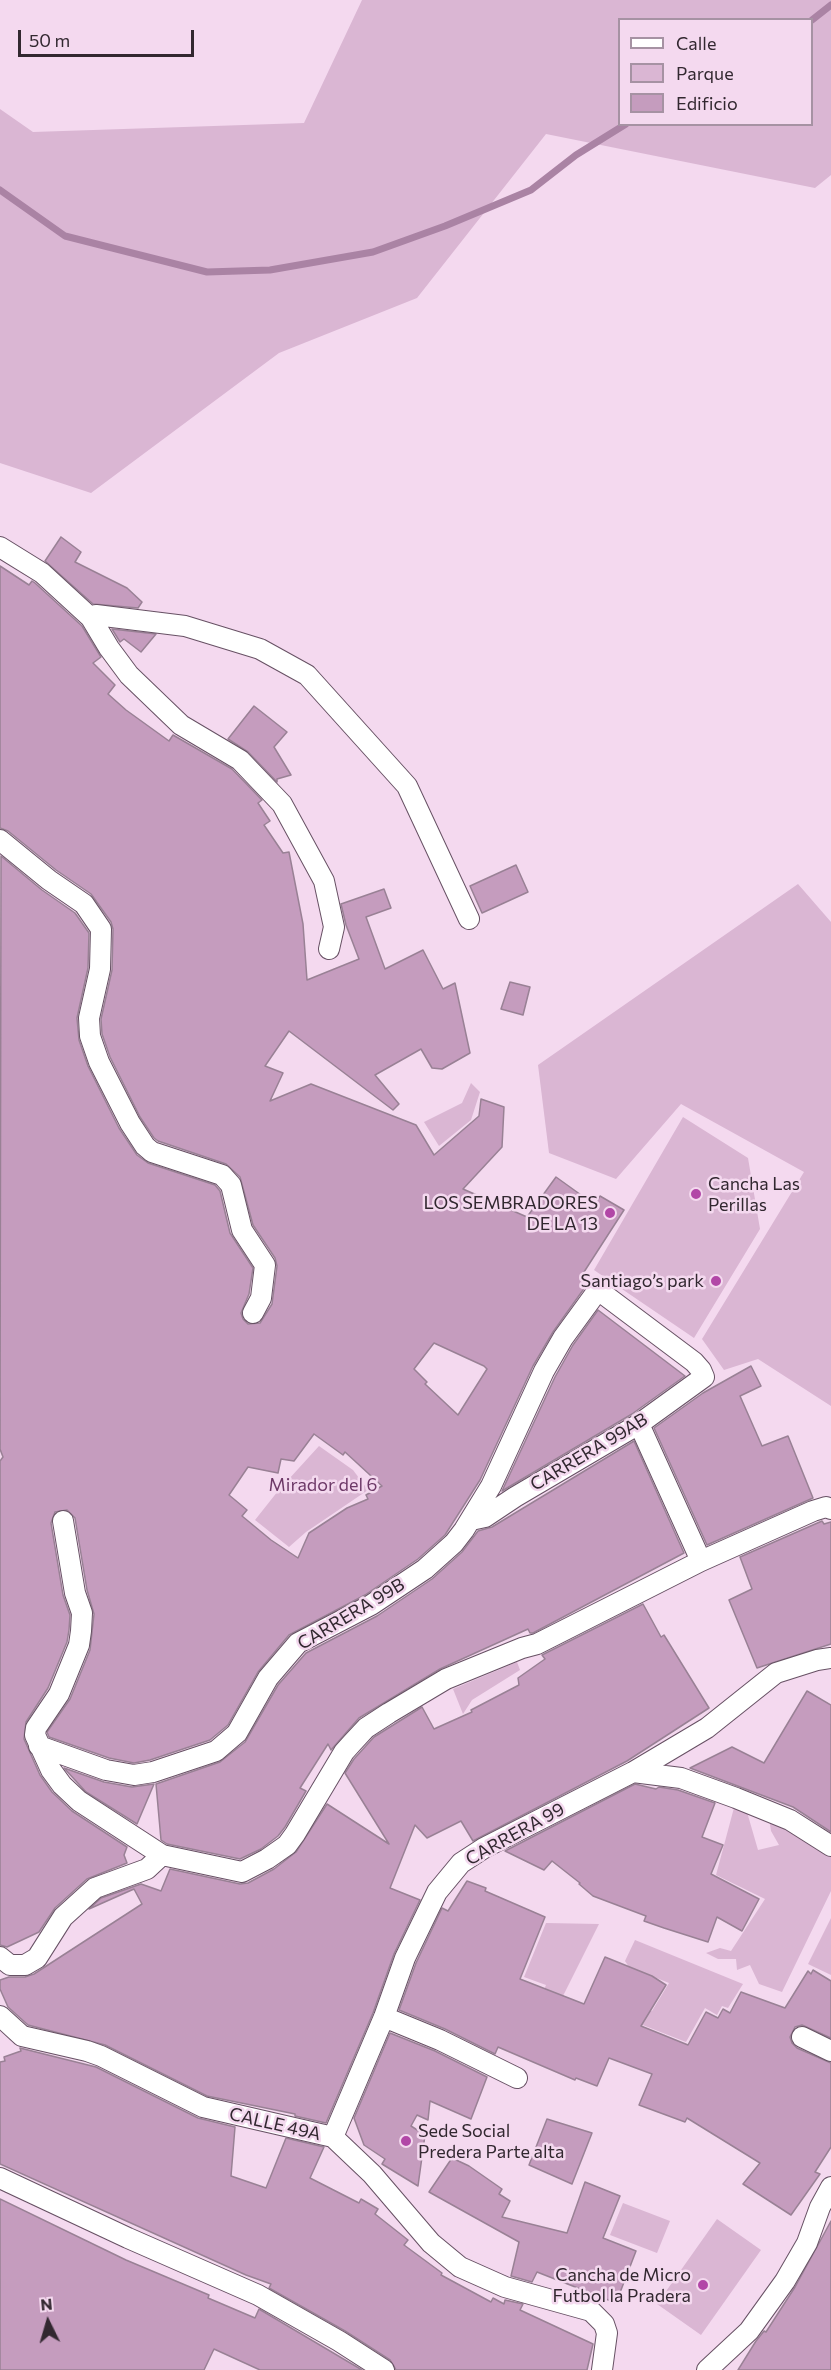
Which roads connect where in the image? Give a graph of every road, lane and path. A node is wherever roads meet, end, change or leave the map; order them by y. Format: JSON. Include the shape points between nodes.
{"nodes":[{"id":1,"x":0,"y":547,"type":"edge"},
{"id":2,"x":91,"y":618,"type":"junction"},
{"id":3,"x":0,"y":840,"type":"edge"},
{"id":4,"x":469,"y":920,"type":"dead end"},
{"id":5,"x":329,"y":949,"type":"dead end"},
{"id":6,"x":252,"y":1313,"type":"dead end"},
{"id":7,"x":704,"y":1377,"type":"joint"},
{"id":8,"x":639,"y":1424,"type":"junction"},
{"id":9,"x":831,"y":1509,"type":"edge"},
{"id":10,"x":471,"y":1520,"type":"junction"},
{"id":11,"x":63,"y":1521,"type":"dead end"},
{"id":12,"x":700,"y":1560,"type":"junction"},
{"id":13,"x":831,"y":1658,"type":"edge"},
{"id":14,"x":39,"y":1746,"type":"junction"},
{"id":15,"x":633,"y":1772,"type":"junction"},
{"id":16,"x":831,"y":1846,"type":"edge"},
{"id":17,"x":162,"y":1855,"type":"junction"},
{"id":18,"x":0,"y":1957,"type":"edge"},
{"id":19,"x":0,"y":2016,"type":"edge"},
{"id":20,"x":384,"y":2017,"type":"junction"},
{"id":21,"x":802,"y":2037,"type":"dead end"},
{"id":22,"x":831,"y":2051,"type":"edge"},
{"id":23,"x":517,"y":2078,"type":"dead end"},
{"id":24,"x":333,"y":2137,"type":"junction"},
{"id":25,"x":0,"y":2178,"type":"edge"},
{"id":26,"x":831,"y":2187,"type":"edge"},
{"id":27,"x":715,"y":2366,"type":"edge"},
{"id":28,"x":384,"y":2370,"type":"edge"},
{"id":29,"x":602,"y":2370,"type":"edge"}],
"edges":[{"from":1,"to":2,"type":"street","via":[[42,573]]},
{"from":2,"to":4,"type":"street","via":[[96,615],[185,626],[260,649],[307,675],[408,786]]},
{"from":2,"to":5,"type":"street","via":[[129,675],[181,725],[240,760],[282,804],[324,881],[334,927]]},
{"from":3,"to":6,"type":"street","via":[[84,904],[101,929],[100,969],[89,1018],[90,1036],[99,1062],[145,1146],[152,1152],[222,1175],[231,1185],[242,1230],[265,1265],[261,1298]]},
{"from":7,"to":8,"type":"street","name":"CARRERA 99AB"},
{"from":7,"to":10,"type":"street","name":"CARRERA 99B","via":[[694,1362],[598,1290],[544,1371]]},
{"from":8,"to":10,"type":"street","name":"CARRERA 99AB","via":[[485,1517]]},
{"from":8,"to":12,"type":"street"},
{"from":9,"to":12,"type":"street","via":[[813,1511]]},
{"from":10,"to":14,"type":"street","name":"CARRERA 99B","via":[[442,1556],[413,1578],[298,1643],[268,1678],[237,1733],[216,1751],[134,1775],[106,1770]]},
{"from":11,"to":14,"type":"street","via":[[82,1613],[81,1631],[59,1694],[36,1728],[34,1735]]},
{"from":12,"to":17,"type":"street","via":[[537,1644],[446,1679],[366,1728],[344,1752],[291,1840],[267,1859],[242,1872]]},
{"from":13,"to":15,"type":"street","name":"CARRERA 99","via":[[776,1673],[707,1728]]},
{"from":14,"to":17,"type":"street","via":[[51,1770],[79,1801]]},
{"from":15,"to":16,"type":"street","via":[[681,1778],[790,1820]]},
{"from":15,"to":20,"type":"street","name":"CARRERA 99","via":[[484,1848],[453,1871],[437,1892],[405,1958]]},
{"from":17,"to":18,"type":"street","via":[[147,1869],[96,1888],[63,1917],[37,1958],[25,1965],[10,1965]]},
{"from":19,"to":24,"type":"street","name":"CALLE 49A","via":[[22,2036],[103,2057],[203,2107]]},
{"from":20,"to":23,"type":"street"},
{"from":20,"to":24,"type":"street","name":"CARRERA 99"},
{"from":21,"to":22,"type":"street"},
{"from":24,"to":29,"type":"street","name":"CALLE 49A","via":[[372,2174],[431,2243],[460,2267],[505,2287],[591,2311],[607,2333]]},
{"from":25,"to":28,"type":"street","via":[[258,2295]]},
{"from":26,"to":27,"type":"street","via":[[807,2243],[785,2281],[749,2331]]}]}
